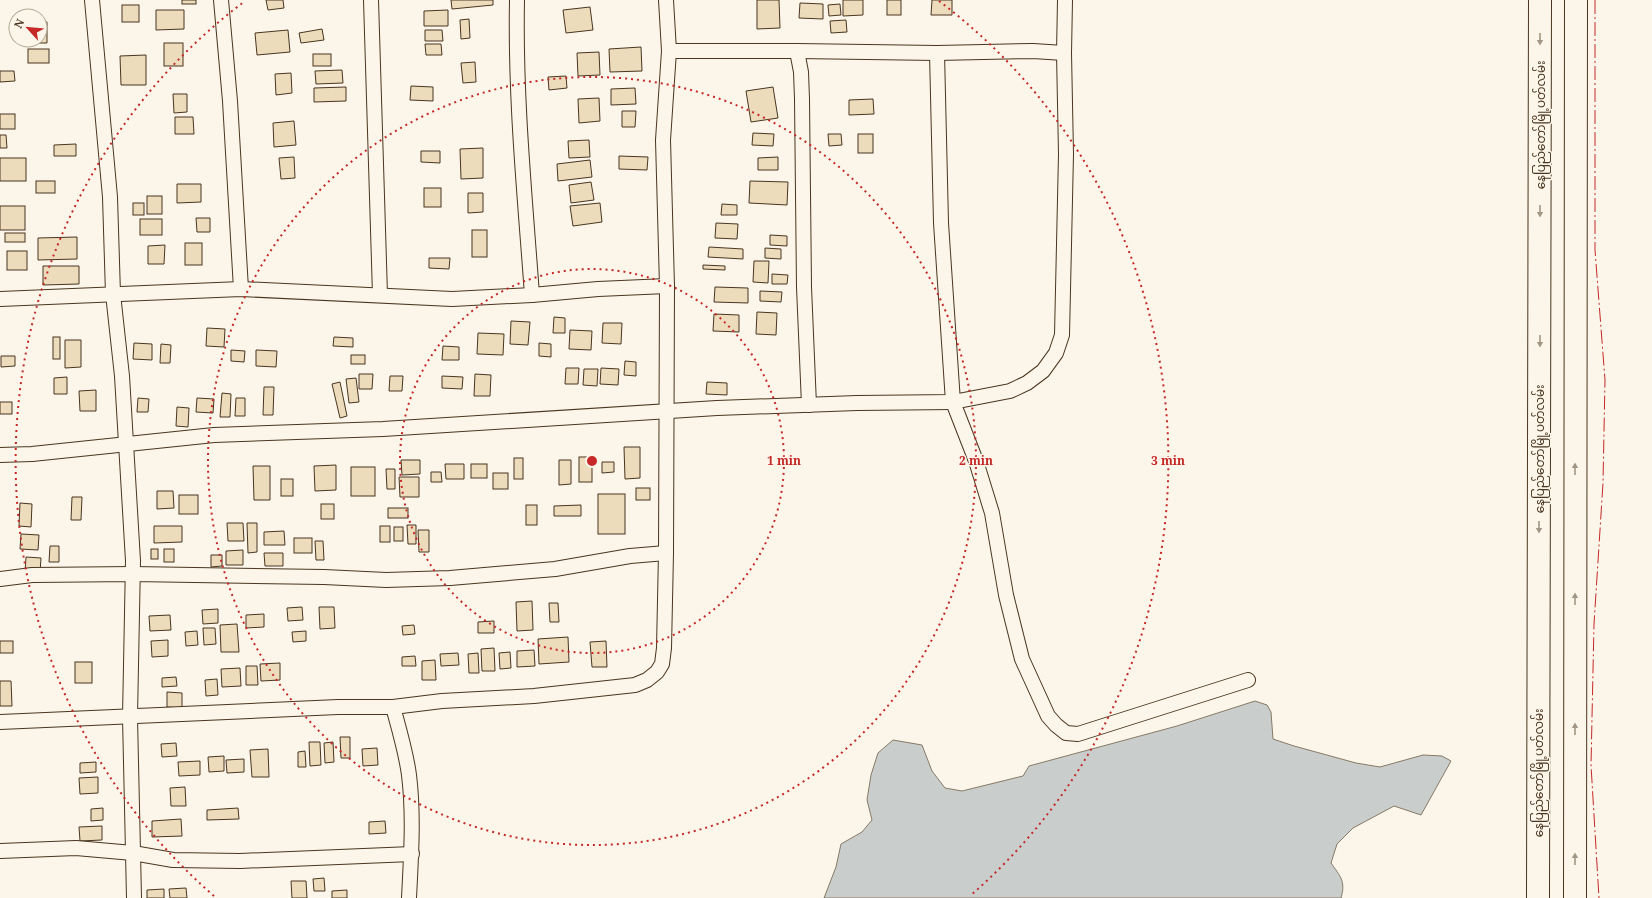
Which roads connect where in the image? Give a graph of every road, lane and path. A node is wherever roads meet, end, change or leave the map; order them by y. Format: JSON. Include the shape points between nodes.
{"nodes":[{"id":1,"x":92,"y":0,"type":"edge"},
{"id":2,"x":221,"y":0,"type":"edge"},
{"id":3,"x":371,"y":0,"type":"edge"},
{"id":4,"x":517,"y":0,"type":"edge"},
{"id":5,"x":666,"y":0,"type":"edge"},
{"id":6,"x":1065,"y":0,"type":"edge"},
{"id":7,"x":1540,"y":0,"type":"edge"},
{"id":8,"x":1576,"y":0,"type":"edge"},
{"id":9,"x":669,"y":51,"type":"junction"},
{"id":10,"x":797,"y":51,"type":"junction"},
{"id":11,"x":937,"y":53,"type":"junction"},
{"id":12,"x":1064,"y":53,"type":"junction"},
{"id":13,"x":667,"y":286,"type":"junction"},
{"id":14,"x":241,"y":289,"type":"junction"},
{"id":15,"x":113,"y":294,"type":"junction"},
{"id":16,"x":380,"y":295,"type":"junction"},
{"id":17,"x":532,"y":295,"type":"junction"},
{"id":18,"x":0,"y":299,"type":"edge"},
{"id":19,"x":953,"y":402,"type":"junction"},
{"id":20,"x":809,"y":405,"type":"junction"},
{"id":21,"x":666,"y":411,"type":"junction"},
{"id":22,"x":127,"y":444,"type":"junction"},
{"id":23,"x":0,"y":455,"type":"edge"},
{"id":24,"x":666,"y":553,"type":"junction"},
{"id":25,"x":133,"y":574,"type":"junction"},
{"id":26,"x":0,"y":579,"type":"edge"},
{"id":27,"x":1248,"y":680,"type":"dead end"},
{"id":28,"x":392,"y":707,"type":"junction"},
{"id":29,"x":130,"y":717,"type":"junction"},
{"id":30,"x":0,"y":722,"type":"edge"},
{"id":31,"x":0,"y":851,"type":"edge"},
{"id":32,"x":133,"y":853,"type":"junction"},
{"id":33,"x":412,"y":854,"type":"junction"},
{"id":34,"x":134,"y":898,"type":"edge"},
{"id":35,"x":409,"y":898,"type":"edge"},
{"id":36,"x":1538,"y":898,"type":"edge"},
{"id":37,"x":1575,"y":898,"type":"edge"}],
"edges":[{"from":1,"to":15,"type":"street","via":[[110,197]]},
{"from":2,"to":14,"type":"street","via":[[230,101]]},
{"from":3,"to":16,"type":"street"},
{"from":4,"to":17,"type":"street","via":[[516,51]]},
{"from":5,"to":9,"type":"street"},
{"from":6,"to":12,"type":"street"},
{"from":7,"to":36,"type":"main road","name":"နေပြည်တော်မြို့ပတ်လမ်း","one_way":true},
{"from":37,"to":8,"type":"main road","one_way":true},
{"from":9,"to":10,"type":"street"},
{"from":9,"to":13,"type":"street","via":[[663,140]]},
{"from":10,"to":11,"type":"street"},
{"from":10,"to":20,"type":"street","via":[[801,72],[804,287]]},
{"from":11,"to":12,"type":"street"},
{"from":11,"to":19,"type":"street","via":[[941,224]]},
{"from":12,"to":19,"type":"street","via":[[1066,154],[1062,335],[1056,353],[1043,371],[1027,383],[1010,391]]},
{"from":13,"to":17,"type":"street"},
{"from":13,"to":21,"type":"street"},
{"from":14,"to":15,"type":"street"},
{"from":14,"to":16,"type":"street"},
{"from":15,"to":18,"type":"street"},
{"from":15,"to":22,"type":"street"},
{"from":16,"to":17,"type":"street","via":[[452,299]]},
{"from":19,"to":20,"type":"street"},
{"from":19,"to":27,"type":"street","via":[[976,461],[992,513],[1006,595],[1022,659],[1048,716],[1056,725],[1066,732],[1078,734]]},
{"from":20,"to":21,"type":"street"},
{"from":21,"to":22,"type":"street","via":[[383,429],[214,435]]},
{"from":21,"to":24,"type":"street"},
{"from":22,"to":23,"type":"street"},
{"from":22,"to":25,"type":"street"},
{"from":24,"to":25,"type":"street","via":[[630,556],[555,569],[450,578],[386,580]]},
{"from":24,"to":28,"type":"street","via":[[662,664],[647,680],[635,685],[534,696],[442,701]]},
{"from":25,"to":26,"type":"street","via":[[32,575]]},
{"from":25,"to":29,"type":"street"},
{"from":28,"to":29,"type":"street","via":[[338,707]]},
{"from":28,"to":33,"type":"street","via":[[408,775]]},
{"from":29,"to":30,"type":"street"},
{"from":29,"to":32,"type":"street"},
{"from":31,"to":32,"type":"street","via":[[76,848]]},
{"from":32,"to":33,"type":"street","via":[[173,860],[240,861]]},
{"from":32,"to":34,"type":"street"},
{"from":33,"to":35,"type":"street"}]}
